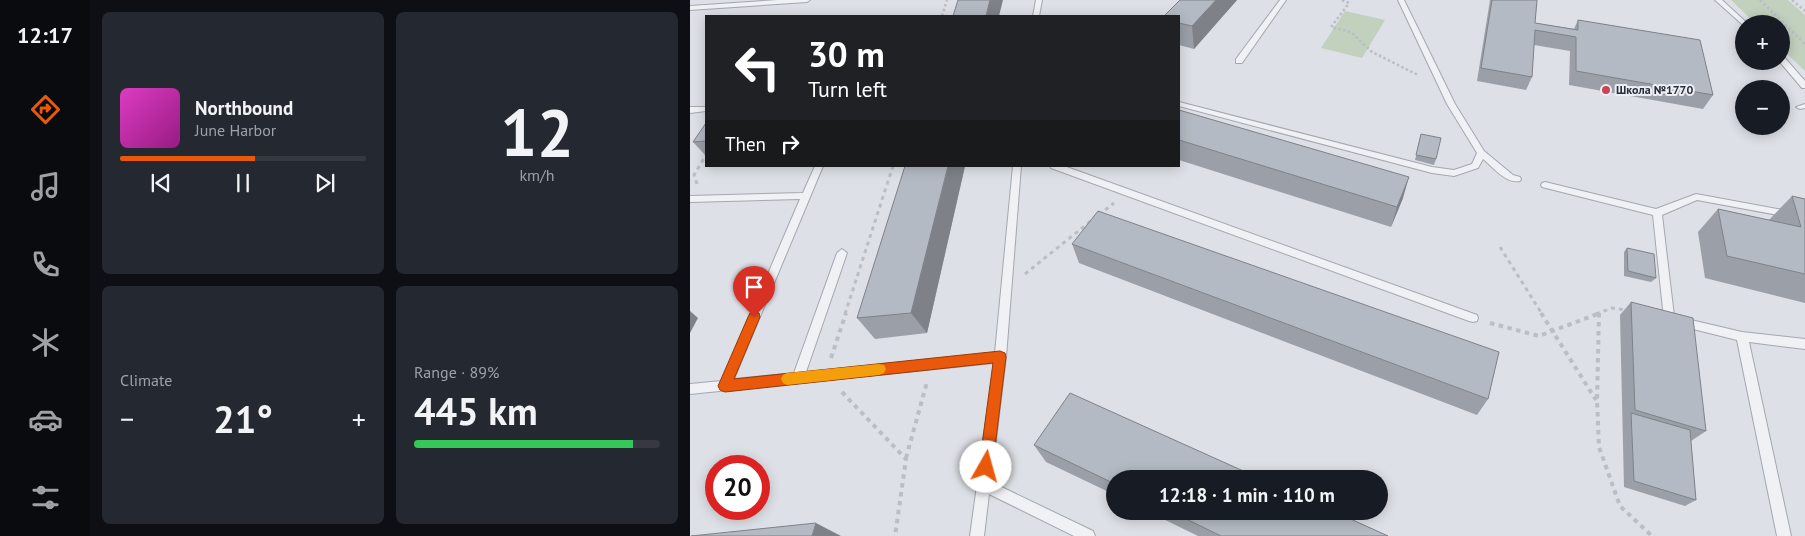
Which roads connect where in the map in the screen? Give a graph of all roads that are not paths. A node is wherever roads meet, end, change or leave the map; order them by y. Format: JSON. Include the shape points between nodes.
{"nodes":[{"id":1,"x":807,"y":0,"type":"edge"},
{"id":2,"x":1038,"y":0,"type":"edge"},
{"id":3,"x":1283,"y":0,"type":"edge"},
{"id":4,"x":1401,"y":0,"type":"edge"},
{"id":5,"x":1718,"y":0,"type":"edge"},
{"id":6,"x":690,"y":8,"type":"edge"},
{"id":7,"x":1036,"y":15,"type":"edge"},
{"id":8,"x":1736,"y":15,"type":"edge"},
{"id":9,"x":1239,"y":61,"type":"dead end"},
{"id":10,"x":1790,"y":69,"type":"edge"},
{"id":11,"x":1805,"y":86,"type":"edge"},
{"id":12,"x":1180,"y":104,"type":"edge"},
{"id":13,"x":705,"y":108,"type":"edge"},
{"id":14,"x":690,"y":110,"type":"edge"},
{"id":15,"x":1481,"y":153,"type":"junction"},
{"id":16,"x":819,"y":167,"type":"edge"},
{"id":17,"x":1017,"y":167,"type":"edge"},
{"id":18,"x":1057,"y":167,"type":"edge"},
{"id":19,"x":1517,"y":179,"type":"dead end"},
{"id":20,"x":1545,"y":185,"type":"dead end"},
{"id":21,"x":806,"y":196,"type":"junction"},
{"id":22,"x":690,"y":199,"type":"edge"},
{"id":23,"x":1657,"y":213,"type":"junction"},
{"id":24,"x":1805,"y":217,"type":"edge"},
{"id":25,"x":842,"y":253,"type":"dead end"},
{"id":26,"x":1473,"y":318,"type":"road end"},
{"id":27,"x":1742,"y":337,"type":"junction"},
{"id":28,"x":1805,"y":344,"type":"edge"},
{"id":29,"x":1000,"y":357,"type":"junction"},
{"id":30,"x":798,"y":378,"type":"junction"},
{"id":31,"x":725,"y":386,"type":"junction"},
{"id":32,"x":690,"y":389,"type":"edge"},
{"id":33,"x":984,"y":485,"type":"junction"},
{"id":34,"x":977,"y":536,"type":"edge"},
{"id":35,"x":1088,"y":536,"type":"edge"},
{"id":36,"x":1784,"y":536,"type":"edge"}],
"edges":[{"from":1,"to":6,"type":"lane"},
{"from":2,"to":7,"type":"lane"},
{"from":3,"to":9,"type":"lane"},
{"from":4,"to":15,"type":"lane","via":[[1444,88]]},
{"from":5,"to":8,"type":"lane"},
{"from":10,"to":11,"type":"lane"},
{"from":12,"to":15,"type":"lane","via":[[1432,170],[1454,173],[1475,166]]},
{"from":13,"to":14,"type":"lane"},
{"from":15,"to":19,"type":"lane"},
{"from":16,"to":21,"type":"lane"},
{"from":17,"to":29,"type":"lane"},
{"from":18,"to":26,"type":"lane"},
{"from":20,"to":23,"type":"lane"},
{"from":21,"to":22,"type":"lane"},
{"from":21,"to":31,"type":"lane"},
{"from":23,"to":24,"type":"lane","via":[[1696,197]]},
{"from":23,"to":27,"type":"lane","via":[[1669,319]]},
{"from":25,"to":30,"type":"lane"},
{"from":27,"to":28,"type":"lane"},
{"from":27,"to":36,"type":"lane"},
{"from":29,"to":30,"type":"lane"},
{"from":29,"to":33,"type":"lane"},
{"from":30,"to":31,"type":"lane"},
{"from":31,"to":32,"type":"lane"},
{"from":33,"to":34,"type":"lane"},
{"from":33,"to":35,"type":"lane"}]}
